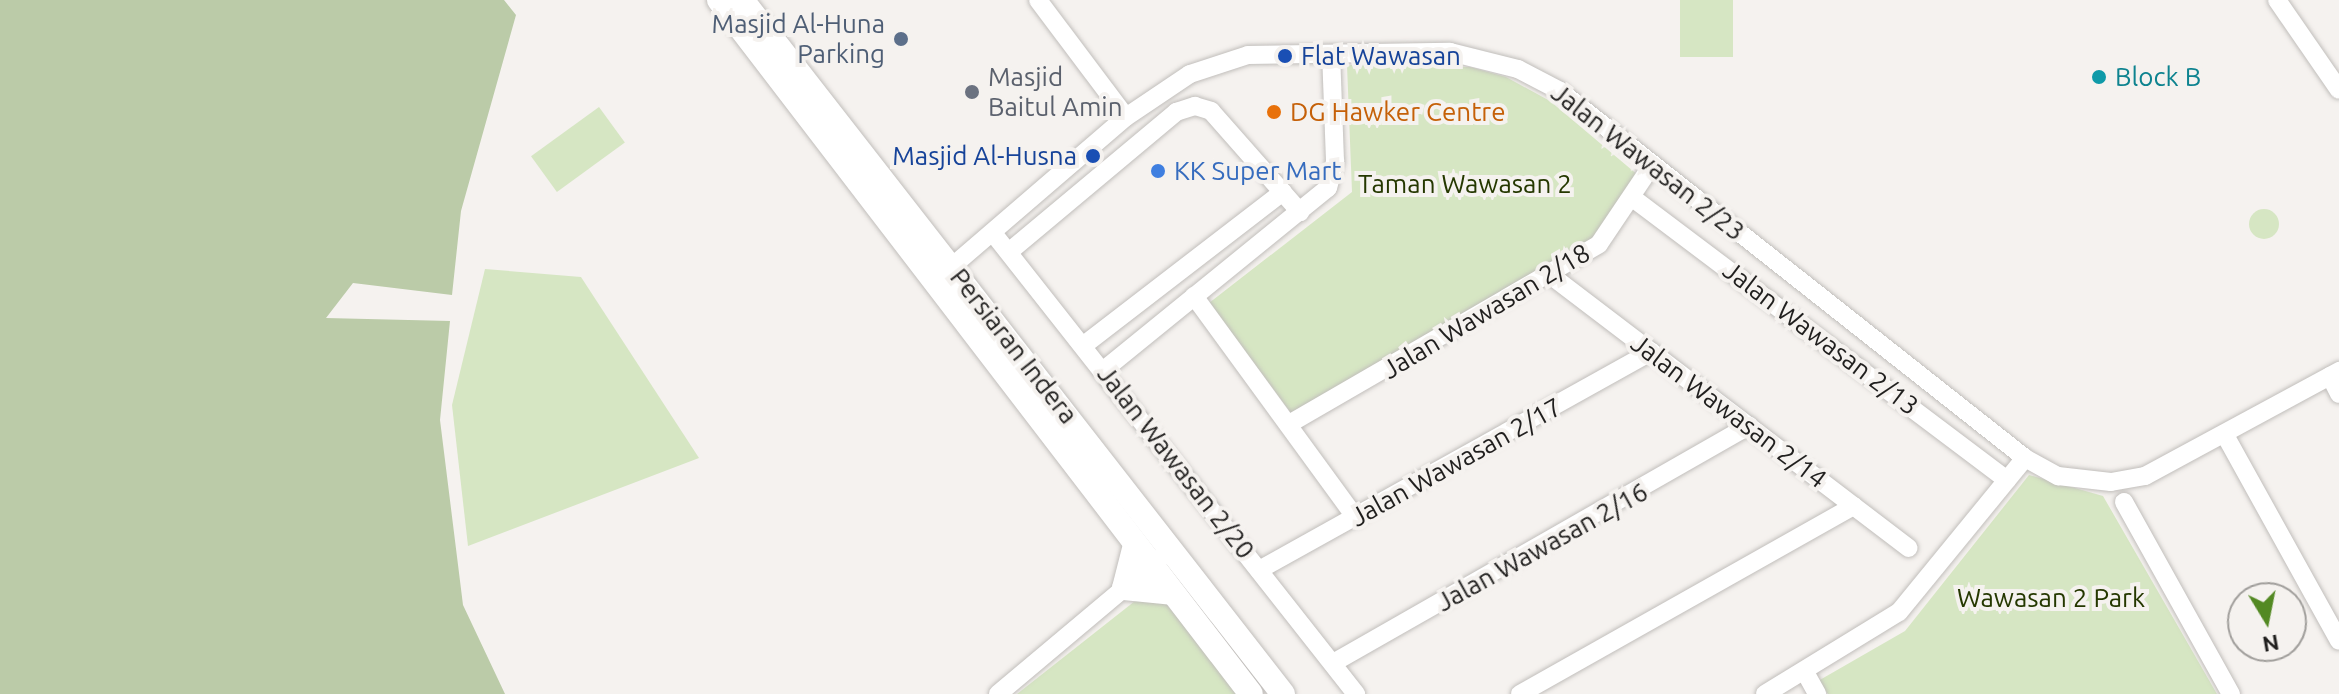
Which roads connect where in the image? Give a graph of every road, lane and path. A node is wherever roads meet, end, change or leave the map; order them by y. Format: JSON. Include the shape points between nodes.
{"nodes":[{"id":1,"x":719,"y":0,"type":"edge"},
{"id":2,"x":742,"y":0,"type":"edge"},
{"id":3,"x":1038,"y":0,"type":"edge"},
{"id":4,"x":2277,"y":0,"type":"edge"},
{"id":5,"x":1331,"y":54,"type":"junction"},
{"id":6,"x":2339,"y":90,"type":"edge"},
{"id":7,"x":1126,"y":117,"type":"junction"},
{"id":8,"x":1652,"y":165,"type":"junction"},
{"id":9,"x":1283,"y":192,"type":"junction"},
{"id":10,"x":1634,"y":199,"type":"junction"},
{"id":11,"x":1300,"y":212,"type":"junction"},
{"id":12,"x":993,"y":233,"type":"junction"},
{"id":13,"x":1010,"y":251,"type":"junction"},
{"id":14,"x":952,"y":267,"type":"junction"},
{"id":15,"x":1549,"y":274,"type":"junction"},
{"id":16,"x":933,"y":284,"type":"junction"},
{"id":17,"x":1194,"y":296,"type":"junction"},
{"id":18,"x":1084,"y":345,"type":"junction"},
{"id":19,"x":1651,"y":352,"type":"junction"},
{"id":20,"x":1105,"y":369,"type":"junction"},
{"id":21,"x":2334,"y":373,"type":"edge"},
{"id":22,"x":2339,"y":394,"type":"edge"},
{"id":23,"x":1289,"y":424,"type":"junction"},
{"id":24,"x":1749,"y":426,"type":"junction"},
{"id":25,"x":2225,"y":435,"type":"junction"},
{"id":26,"x":2025,"y":458,"type":"junction"},
{"id":27,"x":2007,"y":480,"type":"junction"},
{"id":28,"x":2124,"y":502,"type":"dead end"},
{"id":29,"x":1854,"y":506,"type":"junction"},
{"id":30,"x":1356,"y":518,"type":"junction"},
{"id":31,"x":1135,"y":545,"type":"junction"},
{"id":32,"x":1909,"y":548,"type":"dead end"},
{"id":33,"x":1171,"y":549,"type":"junction"},
{"id":34,"x":1151,"y":565,"type":"junction"},
{"id":35,"x":1259,"y":570,"type":"junction"},
{"id":36,"x":1124,"y":588,"type":"junction"},
{"id":37,"x":1172,"y":593,"type":"junction"},
{"id":38,"x":2339,"y":641,"type":"edge"},
{"id":39,"x":1333,"y":663,"type":"junction"},
{"id":40,"x":1805,"y":672,"type":"junction"},
{"id":41,"x":998,"y":694,"type":"edge"},
{"id":42,"x":1251,"y":694,"type":"edge"},
{"id":43,"x":1283,"y":694,"type":"edge"},
{"id":44,"x":1356,"y":694,"type":"edge"},
{"id":45,"x":1520,"y":694,"type":"edge"},
{"id":46,"x":1765,"y":694,"type":"edge"},
{"id":47,"x":1817,"y":694,"type":"edge"},
{"id":48,"x":2231,"y":694,"type":"edge"}],
"edges":[{"from":1,"to":16,"type":"main road","name":"Persiaran Indera"},
{"from":2,"to":14,"type":"main road","name":"Persiaran Indera"},
{"from":3,"to":7,"type":"street"},
{"from":4,"to":6,"type":"street"},
{"from":5,"to":7,"type":"street","name":"Jalan Wawasan 2/23","via":[[1229,59],[1170,84]]},
{"from":5,"to":8,"type":"street","name":"Jalan Wawasan 2/23","via":[[1450,52],[1518,69],[1560,91]]},
{"from":5,"to":11,"type":"street","via":[[1334,173],[1320,198]]},
{"from":7,"to":12,"type":"street","name":"Jalan Wawasan 2/23"},
{"from":8,"to":10,"type":"street","name":"Jalan Wawasan 2/18"},
{"from":8,"to":26,"type":"street","name":"Jalan Wawasan 2/23"},
{"from":9,"to":11,"type":"street"},
{"from":9,"to":13,"type":"street","via":[[1211,111],[1184,107]]},
{"from":9,"to":18,"type":"street"},
{"from":10,"to":15,"type":"street","name":"Jalan Wawasan 2/18","via":[[1599,244]]},
{"from":10,"to":27,"type":"street","name":"Jalan Wawasan 2/13"},
{"from":11,"to":17,"type":"street"},
{"from":12,"to":13,"type":"street","name":"Jalan Wawasan 2/20"},
{"from":12,"to":14,"type":"street","name":"Jalan Wawasan 2/23"},
{"from":13,"to":18,"type":"street","name":"Jalan Wawasan 2/20"},
{"from":14,"to":16,"type":"street","name":"Jalan Wawasan 2/23"},
{"from":14,"to":33,"type":"main road","name":"Persiaran Indera"},
{"from":15,"to":19,"type":"street","name":"Jalan Wawasan 2/14"},
{"from":15,"to":23,"type":"street","name":"Jalan Wawasan 2/18"},
{"from":16,"to":31,"type":"main road","name":"Persiaran Indera"},
{"from":17,"to":20,"type":"street"},
{"from":17,"to":23,"type":"street"},
{"from":18,"to":20,"type":"street","name":"Jalan Wawasan 2/20"},
{"from":19,"to":24,"type":"street","name":"Jalan Wawasan 2/14"},
{"from":19,"to":30,"type":"street","name":"Jalan Wawasan 2/17"},
{"from":20,"to":35,"type":"street","name":"Jalan Wawasan 2/20"},
{"from":21,"to":22,"type":"street"},
{"from":21,"to":25,"type":"street","name":"Jalan Wawasan 2/23"},
{"from":23,"to":30,"type":"street"},
{"from":24,"to":29,"type":"street","name":"Jalan Wawasan 2/14"},
{"from":24,"to":39,"type":"street","name":"Jalan Wawasan 2/16"},
{"from":25,"to":26,"type":"street","name":"Jalan Wawasan 2/23","via":[[2129,481],[2074,480]]},
{"from":25,"to":38,"type":"street"},
{"from":26,"to":27,"type":"street"},
{"from":27,"to":40,"type":"street","via":[[1899,612]]},
{"from":28,"to":48,"type":"street"},
{"from":29,"to":32,"type":"street","name":"Jalan Wawasan 2/14"},
{"from":29,"to":45,"type":"street"},
{"from":30,"to":35,"type":"street","name":"Jalan Wawasan 2/17"},
{"from":31,"to":34,"type":"main road","name":"Persiaran Indera"},
{"from":31,"to":36,"type":"main road"},
{"from":33,"to":34,"type":"street"},
{"from":33,"to":43,"type":"main road","name":"Persiaran Indera"},
{"from":34,"to":36,"type":"street"},
{"from":34,"to":37,"type":"main road","name":"Persiaran Indera"},
{"from":35,"to":39,"type":"street","name":"Jalan Wawasan 2/20"},
{"from":36,"to":37,"type":"main road"},
{"from":36,"to":41,"type":"street"},
{"from":37,"to":42,"type":"main road","name":"Persiaran Indera"},
{"from":39,"to":44,"type":"street","name":"Jalan Wawasan 2/20"},
{"from":40,"to":46,"type":"street"},
{"from":40,"to":47,"type":"street"}]}
